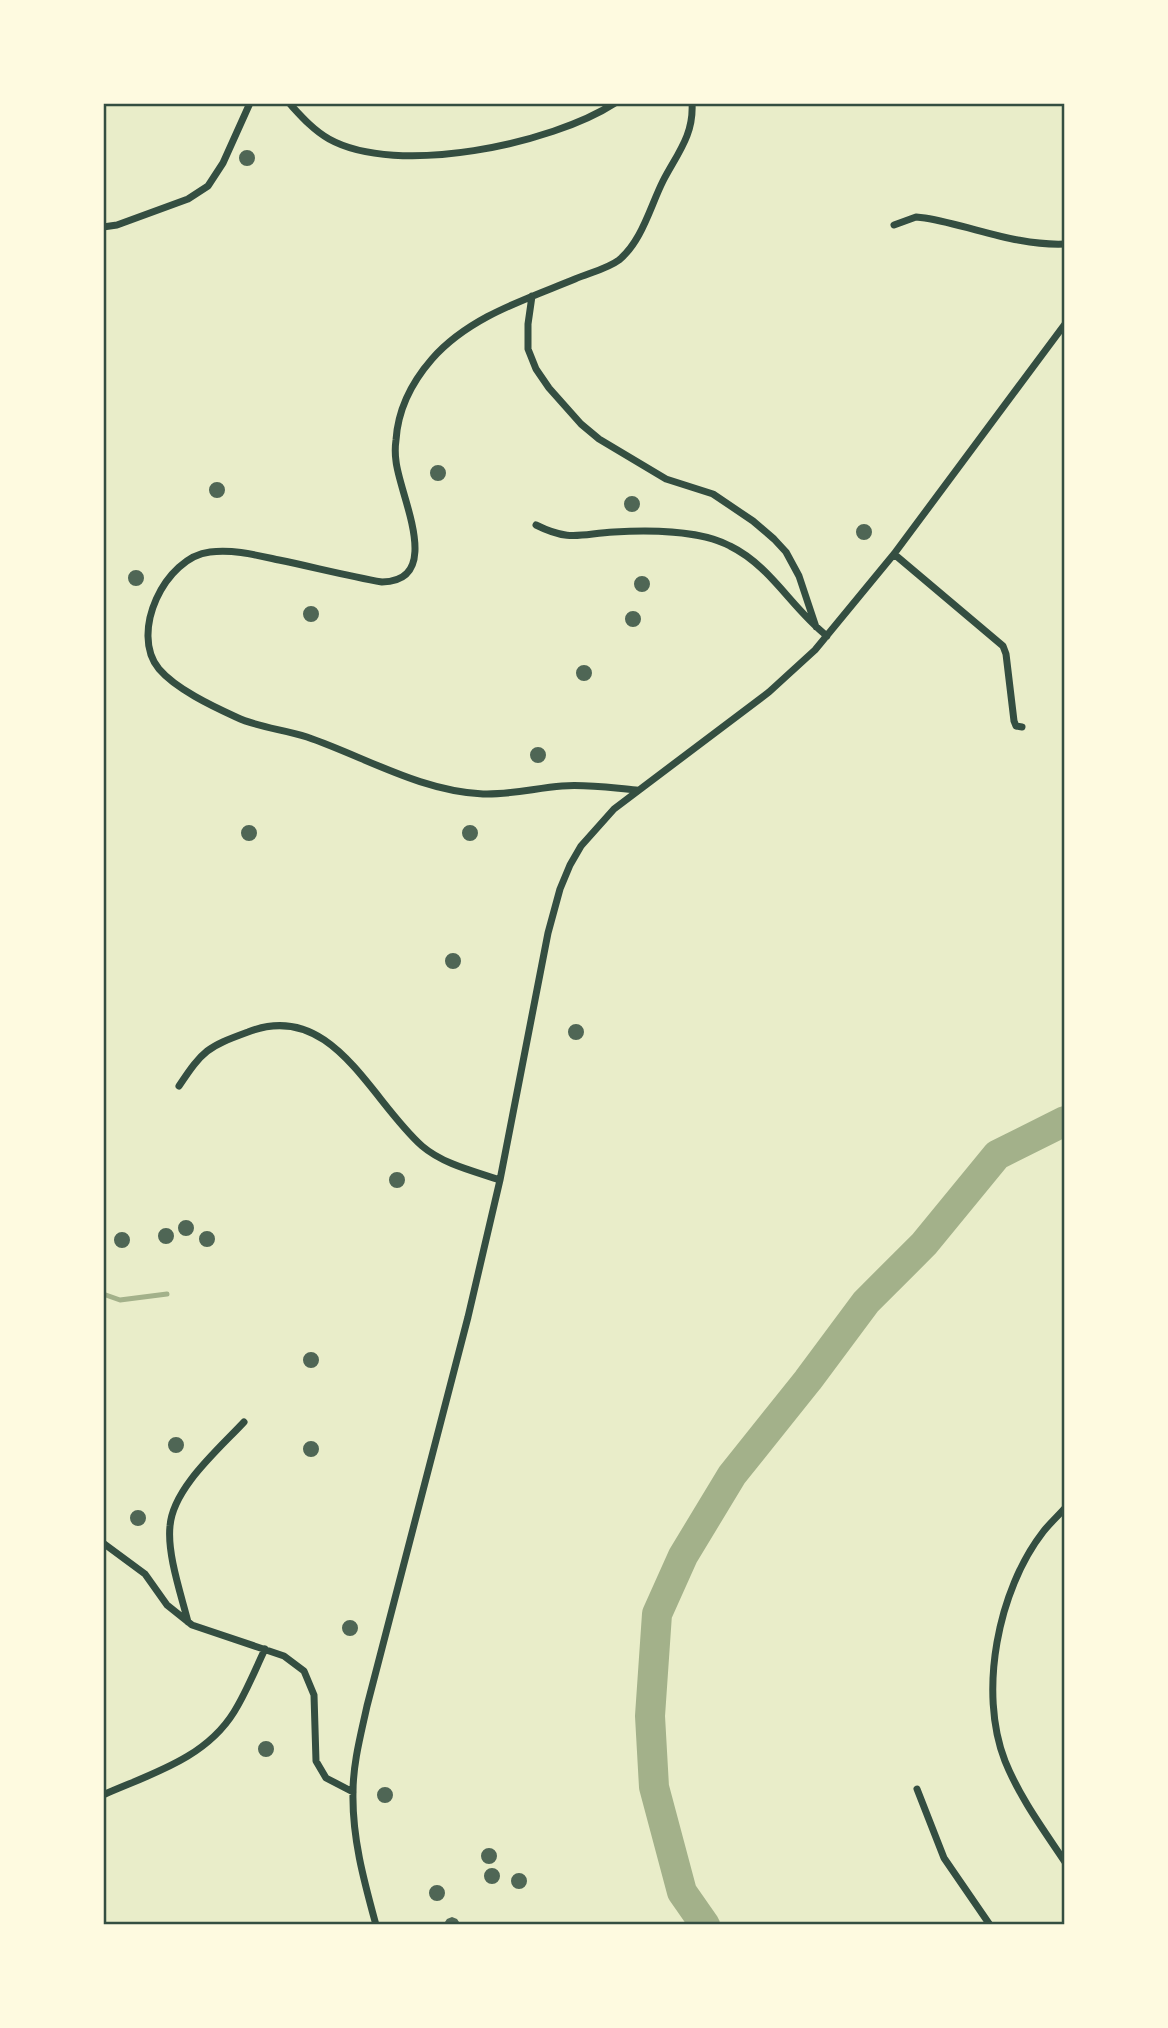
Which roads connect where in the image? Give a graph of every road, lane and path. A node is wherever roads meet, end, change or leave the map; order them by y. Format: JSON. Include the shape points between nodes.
{"nodes":[{"id":1,"x":250,"y":103,"type":"edge"},
{"id":2,"x":289,"y":103,"type":"edge"},
{"id":3,"x":615,"y":103,"type":"edge"},
{"id":4,"x":692,"y":103,"type":"edge"},
{"id":5,"x":894,"y":225,"type":"dead end"},
{"id":6,"x":103,"y":227,"type":"edge"},
{"id":7,"x":1065,"y":244,"type":"edge"},
{"id":8,"x":532,"y":296,"type":"junction"},
{"id":9,"x":1065,"y":324,"type":"edge"},
{"id":10,"x":536,"y":525,"type":"dead end"},
{"id":11,"x":894,"y":554,"type":"junction"},
{"id":12,"x":816,"y":627,"type":"junction"},
{"id":13,"x":827,"y":636,"type":"junction"},
{"id":14,"x":1022,"y":727,"type":"dead end"},
{"id":15,"x":636,"y":790,"type":"junction"},
{"id":16,"x":179,"y":1086,"type":"dead end"},
{"id":17,"x":500,"y":1180,"type":"junction"},
{"id":18,"x":244,"y":1422,"type":"dead end"},
{"id":19,"x":1065,"y":1508,"type":"edge"},
{"id":20,"x":103,"y":1543,"type":"edge"},
{"id":21,"x":188,"y":1622,"type":"junction"},
{"id":22,"x":265,"y":1649,"type":"junction"},
{"id":23,"x":917,"y":1789,"type":"dead end"},
{"id":24,"x":353,"y":1792,"type":"junction"},
{"id":25,"x":103,"y":1795,"type":"edge"},
{"id":26,"x":1065,"y":1862,"type":"edge"},
{"id":27,"x":376,"y":1925,"type":"edge"},
{"id":28,"x":990,"y":1925,"type":"edge"}],
"edges":[{"from":1,"to":6,"type":"street","via":[[208,186],[188,199]]},
{"from":2,"to":3,"type":"street","via":[[330,139],[377,154],[407,157],[482,149],[534,136],[592,117]]},
{"from":4,"to":8,"type":"street","via":[[686,142],[627,251],[612,264]]},
{"from":5,"to":7,"type":"street","via":[[925,218],[1036,244]]},
{"from":8,"to":12,"type":"street","via":[[528,349],[549,388],[591,433],[666,479],[713,494],[774,539],[793,562]]},
{"from":8,"to":15,"type":"street","via":[[474,323],[435,356],[406,398],[398,420],[396,462],[416,546],[412,567],[402,578],[382,582],[249,553],[196,555],[169,575],[159,592],[149,637],[152,655],[172,680],[236,718],[303,736],[428,785],[484,794],[580,785]]},
{"from":9,"to":11,"type":"street"},
{"from":10,"to":12,"type":"street","via":[[565,537],[614,532],[698,535],[715,540],[744,554],[775,580]]},
{"from":11,"to":13,"type":"street"},
{"from":11,"to":14,"type":"street","via":[[1003,646],[1014,722]]},
{"from":12,"to":13,"type":"street"},
{"from":13,"to":15,"type":"street","via":[[769,692]]},
{"from":15,"to":17,"type":"street","via":[[581,846],[560,889]]},
{"from":16,"to":17,"type":"street","via":[[200,1056],[220,1042],[265,1026],[299,1028],[329,1042],[354,1065],[402,1126],[436,1157]]},
{"from":17,"to":24,"type":"street","via":[[367,1706]]},
{"from":18,"to":21,"type":"street","via":[[193,1477],[171,1516],[171,1547]]},
{"from":19,"to":26,"type":"street","via":[[1042,1533],[1004,1613],[994,1662],[994,1698],[1004,1758],[1023,1800]]},
{"from":20,"to":21,"type":"street","via":[[145,1574],[167,1605]]},
{"from":21,"to":22,"type":"street"},
{"from":22,"to":24,"type":"street","via":[[294,1661],[304,1671],[314,1695],[316,1761],[326,1778]]},
{"from":22,"to":25,"type":"street","via":[[233,1714],[199,1749]]},
{"from":23,"to":28,"type":"street","via":[[944,1858]]},
{"from":24,"to":27,"type":"street","via":[[356,1843]]}]}
